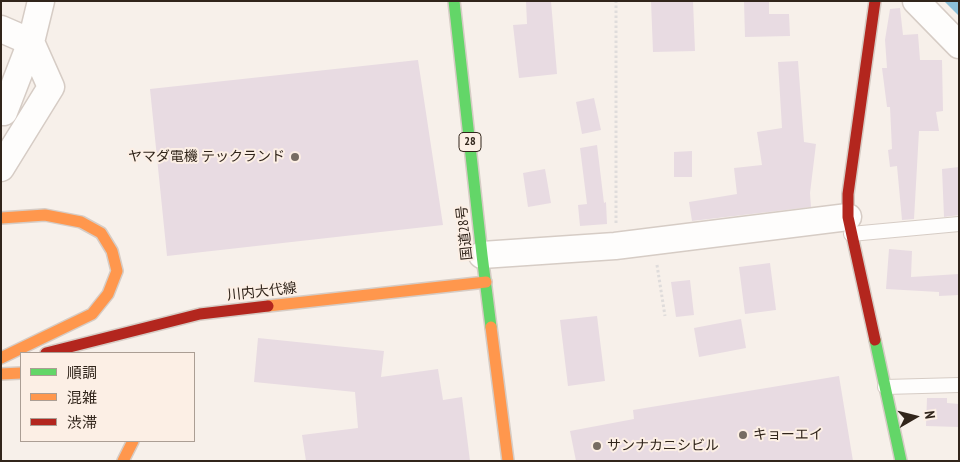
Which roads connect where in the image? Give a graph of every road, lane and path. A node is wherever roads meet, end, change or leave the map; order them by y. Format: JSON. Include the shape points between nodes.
{"nodes":[{"id":1,"x":41,"y":1,"type":"edge"},
{"id":2,"x":454,"y":1,"type":"edge"},
{"id":3,"x":616,"y":1,"type":"edge"},
{"id":4,"x":875,"y":1,"type":"edge"},
{"id":5,"x":916,"y":1,"type":"edge"},
{"id":6,"x":1,"y":29,"type":"edge"},
{"id":7,"x":31,"y":42,"type":"junction"},
{"id":8,"x":959,"y":45,"type":"edge"},
{"id":9,"x":2,"y":113,"type":"edge"},
{"id":10,"x":1,"y":168,"type":"edge"},
{"id":11,"x":1,"y":218,"type":"edge"},
{"id":12,"x":959,"y":224,"type":"edge"},
{"id":13,"x":850,"y":226,"type":"junction"},
{"id":14,"x":653,"y":242,"type":"junction"},
{"id":15,"x":616,"y":246,"type":"junction"},
{"id":16,"x":482,"y":255,"type":"junction"},
{"id":17,"x":486,"y":282,"type":"junction"},
{"id":18,"x":665,"y":316,"type":"dead end"},
{"id":19,"x":50,"y":352,"type":"edge"},
{"id":20,"x":1,"y":358,"type":"edge"},
{"id":21,"x":20,"y":360,"type":"edge"},
{"id":22,"x":1,"y":365,"type":"edge"},
{"id":23,"x":20,"y":373,"type":"edge"},
{"id":24,"x":1,"y":374,"type":"edge"},
{"id":25,"x":959,"y":385,"type":"edge"},
{"id":26,"x":885,"y":387,"type":"junction"},
{"id":27,"x":132,"y":442,"type":"edge"},
{"id":28,"x":123,"y":461,"type":"edge"},
{"id":29,"x":508,"y":461,"type":"edge"},
{"id":30,"x":901,"y":461,"type":"edge"}],
"edges":[{"from":1,"to":7,"type":"street"},
{"from":2,"to":16,"type":"main road","name":"国道28号","number":"28"},
{"from":3,"to":15,"type":"path"},
{"from":4,"to":13,"type":"main road","via":[[848,194]]},
{"from":5,"to":8,"type":"street"},
{"from":6,"to":7,"type":"street"},
{"from":7,"to":9,"type":"street"},
{"from":7,"to":10,"type":"street","via":[[51,87]]},
{"from":11,"to":20,"type":"main road","via":[[45,215],[81,222],[101,233],[112,251],[117,271],[108,294],[92,314]]},
{"from":12,"to":13,"type":"lane"},
{"from":13,"to":14,"type":"street"},
{"from":13,"to":26,"type":"main road"},
{"from":14,"to":15,"type":"street"},
{"from":14,"to":18,"type":"path"},
{"from":15,"to":16,"type":"street"},
{"from":16,"to":17,"type":"main road","name":"国道28号","number":"28"},
{"from":17,"to":19,"type":"main road","name":"川内大代線","via":[[200,314]]},
{"from":17,"to":29,"type":"main road","name":"国道28号","number":"28"},
{"from":21,"to":22,"type":"main road"},
{"from":23,"to":24,"type":"main road"},
{"from":25,"to":26,"type":"lane"},
{"from":26,"to":30,"type":"main road"},
{"from":27,"to":28,"type":"main road"}]}
